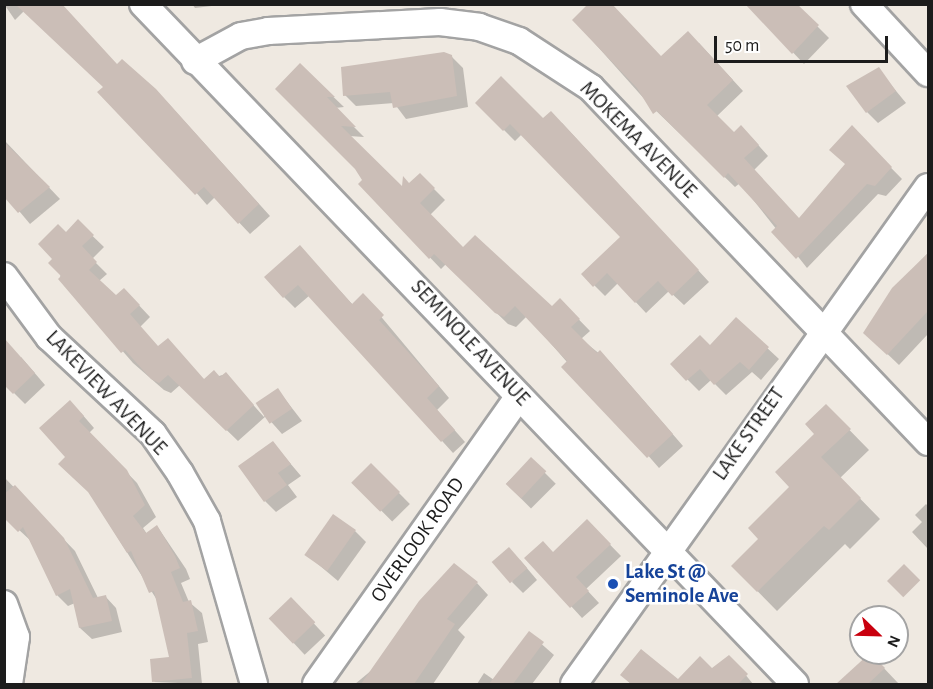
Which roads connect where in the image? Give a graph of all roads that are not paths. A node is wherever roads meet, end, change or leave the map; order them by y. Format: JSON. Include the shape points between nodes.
{"nodes":[{"id":1,"x":143,"y":4,"type":"edge"},
{"id":2,"x":864,"y":4,"type":"edge"},
{"id":3,"x":195,"y":61,"type":"junction"},
{"id":4,"x":928,"y":73,"type":"edge"},
{"id":5,"x":928,"y":187,"type":"edge"},
{"id":6,"x":4,"y":276,"type":"edge"},
{"id":7,"x":822,"y":330,"type":"junction"},
{"id":8,"x":519,"y":396,"type":"junction"},
{"id":9,"x":928,"y":442,"type":"edge"},
{"id":10,"x":667,"y":552,"type":"junction"},
{"id":11,"x":4,"y":604,"type":"edge"},
{"id":12,"x":9,"y":684,"type":"edge"},
{"id":13,"x":254,"y":684,"type":"edge"},
{"id":14,"x":316,"y":684,"type":"edge"},
{"id":15,"x":574,"y":684,"type":"edge"},
{"id":16,"x":795,"y":684,"type":"edge"}],
"edges":[{"from":1,"to":3,"type":"street","name":"SEMINOLE AVENUE"},
{"from":2,"to":4,"type":"street"},
{"from":3,"to":7,"type":"street","name":"MOKEMA AVENUE","via":[[241,36],[268,31],[440,22],[479,27],[519,42],[591,88]]},
{"from":3,"to":8,"type":"street","name":"SEMINOLE AVENUE"},
{"from":5,"to":7,"type":"street","name":"LAKE STREET"},
{"from":6,"to":13,"type":"street","name":"LAKEVIEW AVENUE","via":[[49,337],[153,434],[180,473],[207,520]]},
{"from":7,"to":9,"type":"street","name":"MOKEMA AVENUE"},
{"from":7,"to":10,"type":"street","name":"LAKE STREET"},
{"from":8,"to":10,"type":"street","name":"SEMINOLE AVENUE"},
{"from":8,"to":14,"type":"street","name":"OVERLOOK ROAD"},
{"from":10,"to":15,"type":"street","name":"LAKE STREET"},
{"from":10,"to":16,"type":"street","name":"SEMINOLE AVENUE"},
{"from":11,"to":12,"type":"street","via":[[16,636]]}]}
